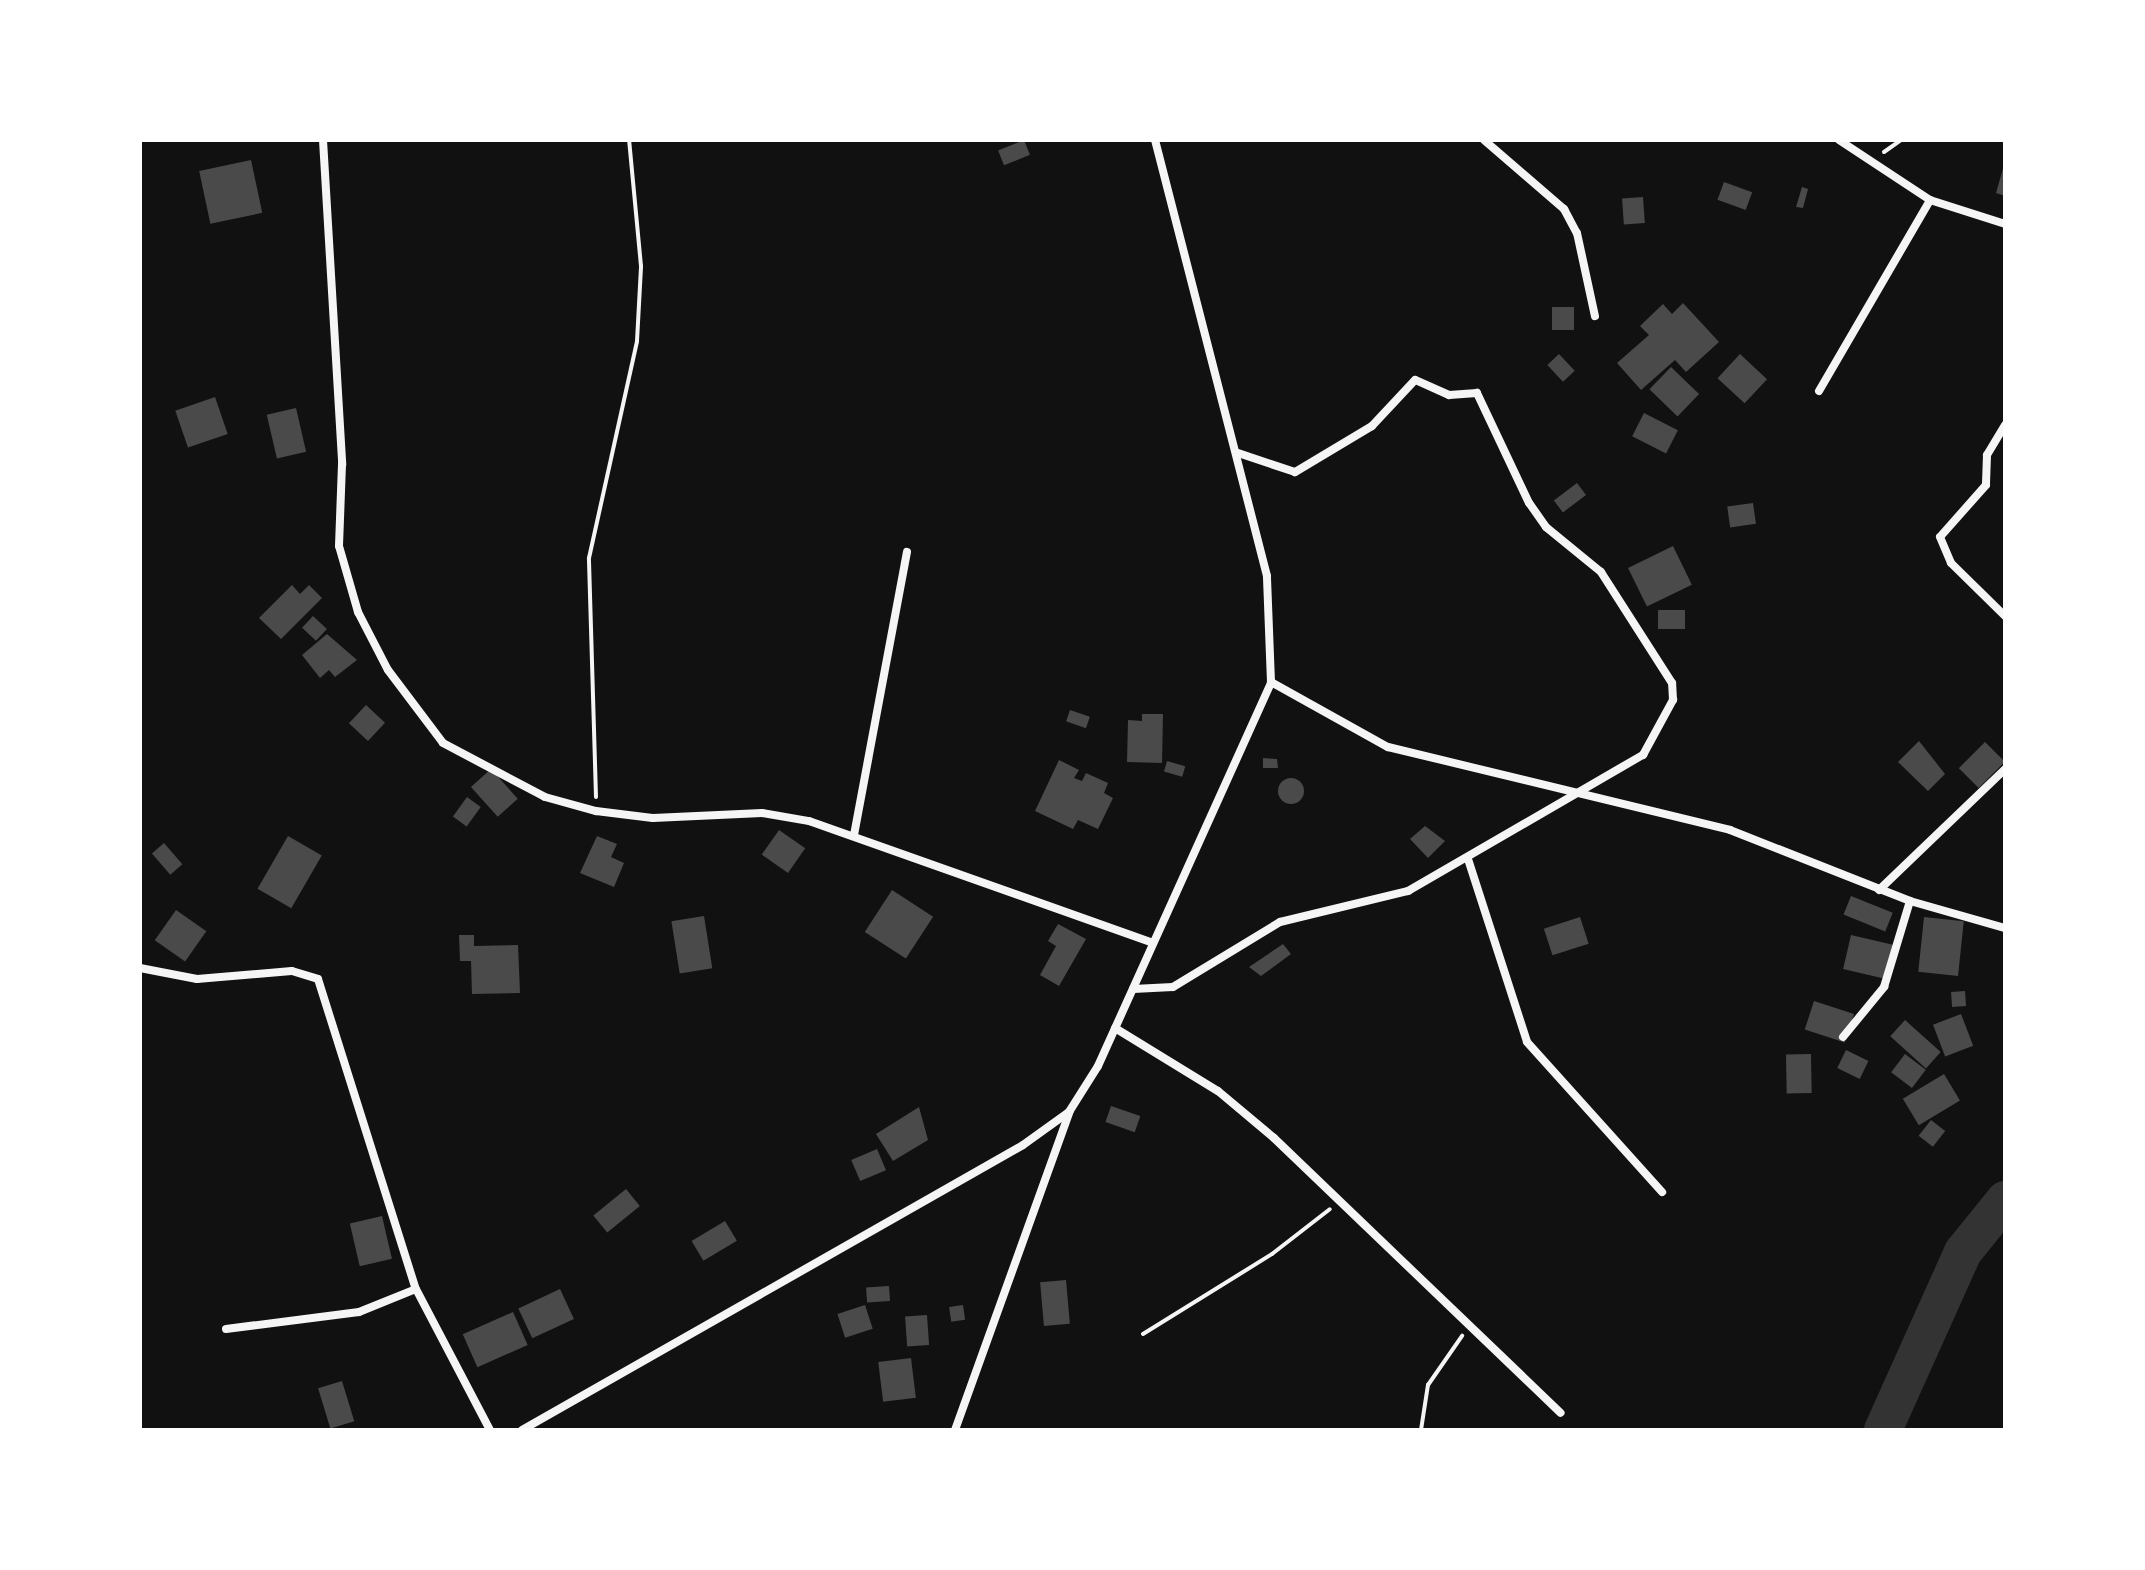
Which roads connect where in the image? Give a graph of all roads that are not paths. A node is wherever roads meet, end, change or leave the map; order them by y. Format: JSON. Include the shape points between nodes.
{"nodes":[{"id":1,"x":323,"y":140,"type":"edge"},
{"id":2,"x":1155,"y":140,"type":"edge"},
{"id":3,"x":1484,"y":140,"type":"edge"},
{"id":4,"x":1839,"y":140,"type":"edge"},
{"id":5,"x":1930,"y":200,"type":"junction"},
{"id":6,"x":2002,"y":225,"type":"edge"},
{"id":7,"x":1595,"y":316,"type":"dead end"},
{"id":8,"x":1819,"y":391,"type":"dead end"},
{"id":9,"x":2005,"y":425,"type":"edge"},
{"id":10,"x":1238,"y":453,"type":"junction"},
{"id":11,"x":907,"y":552,"type":"dead end"},
{"id":12,"x":2005,"y":616,"type":"edge"},
{"id":13,"x":1271,"y":682,"type":"junction"},
{"id":14,"x":2005,"y":769,"type":"edge"},
{"id":15,"x":1570,"y":791,"type":"junction"},
{"id":16,"x":854,"y":835,"type":"junction"},
{"id":17,"x":1468,"y":859,"type":"junction"},
{"id":18,"x":1879,"y":890,"type":"junction"},
{"id":19,"x":1910,"y":901,"type":"junction"},
{"id":20,"x":2005,"y":928,"type":"edge"},
{"id":21,"x":1151,"y":942,"type":"junction"},
{"id":22,"x":140,"y":968,"type":"edge"},
{"id":23,"x":1133,"y":989,"type":"junction"},
{"id":24,"x":1115,"y":1028,"type":"junction"},
{"id":25,"x":1843,"y":1037,"type":"dead end"},
{"id":26,"x":1069,"y":1112,"type":"junction"},
{"id":27,"x":1662,"y":1192,"type":"dead end"},
{"id":28,"x":416,"y":1289,"type":"junction"},
{"id":29,"x":226,"y":1329,"type":"dead end"},
{"id":30,"x":1561,"y":1413,"type":"dead end"},
{"id":31,"x":490,"y":1430,"type":"edge"},
{"id":32,"x":522,"y":1430,"type":"edge"},
{"id":33,"x":955,"y":1430,"type":"edge"}],
"edges":[{"from":1,"to":16,"type":"street","via":[[342,464],[339,546],[358,612],[419,720],[443,743],[545,797],[596,811],[653,818],[762,813]]},
{"from":2,"to":10,"type":"street"},
{"from":3,"to":7,"type":"street","via":[[1564,209],[1577,233]]},
{"from":4,"to":5,"type":"street"},
{"from":5,"to":6,"type":"street"},
{"from":5,"to":8,"type":"street"},
{"from":9,"to":12,"type":"street","via":[[1987,455],[1986,485],[1940,537],[1951,563]]},
{"from":10,"to":13,"type":"street","via":[[1269,588]]},
{"from":10,"to":15,"type":"street","via":[[1287,472],[1303,470],[1372,426],[1415,380],[1449,395],[1482,397],[1529,503],[1546,527],[1601,572],[1672,683],[1668,719],[1643,755]]},
{"from":11,"to":16,"type":"street"},
{"from":13,"to":15,"type":"street","via":[[1388,747]]},
{"from":13,"to":21,"type":"street"},
{"from":14,"to":18,"type":"street"},
{"from":15,"to":17,"type":"street"},
{"from":15,"to":18,"type":"street","via":[[1730,830]]},
{"from":16,"to":21,"type":"street","via":[[969,884]]},
{"from":17,"to":23,"type":"street","via":[[1380,902],[1280,922],[1173,987]]},
{"from":17,"to":27,"type":"street","via":[[1527,1042]]},
{"from":18,"to":19,"type":"street"},
{"from":19,"to":20,"type":"street"},
{"from":19,"to":25,"type":"street","via":[[1884,987]]},
{"from":21,"to":23,"type":"street"},
{"from":22,"to":28,"type":"street","via":[[197,979],[292,971],[318,979]]},
{"from":23,"to":24,"type":"street"},
{"from":24,"to":26,"type":"street"},
{"from":24,"to":30,"type":"street","via":[[1218,1091]]},
{"from":26,"to":32,"type":"street","via":[[980,1171],[668,1340]]},
{"from":26,"to":33,"type":"street"},
{"from":28,"to":29,"type":"street","via":[[359,1312]]},
{"from":28,"to":31,"type":"street"}]}
